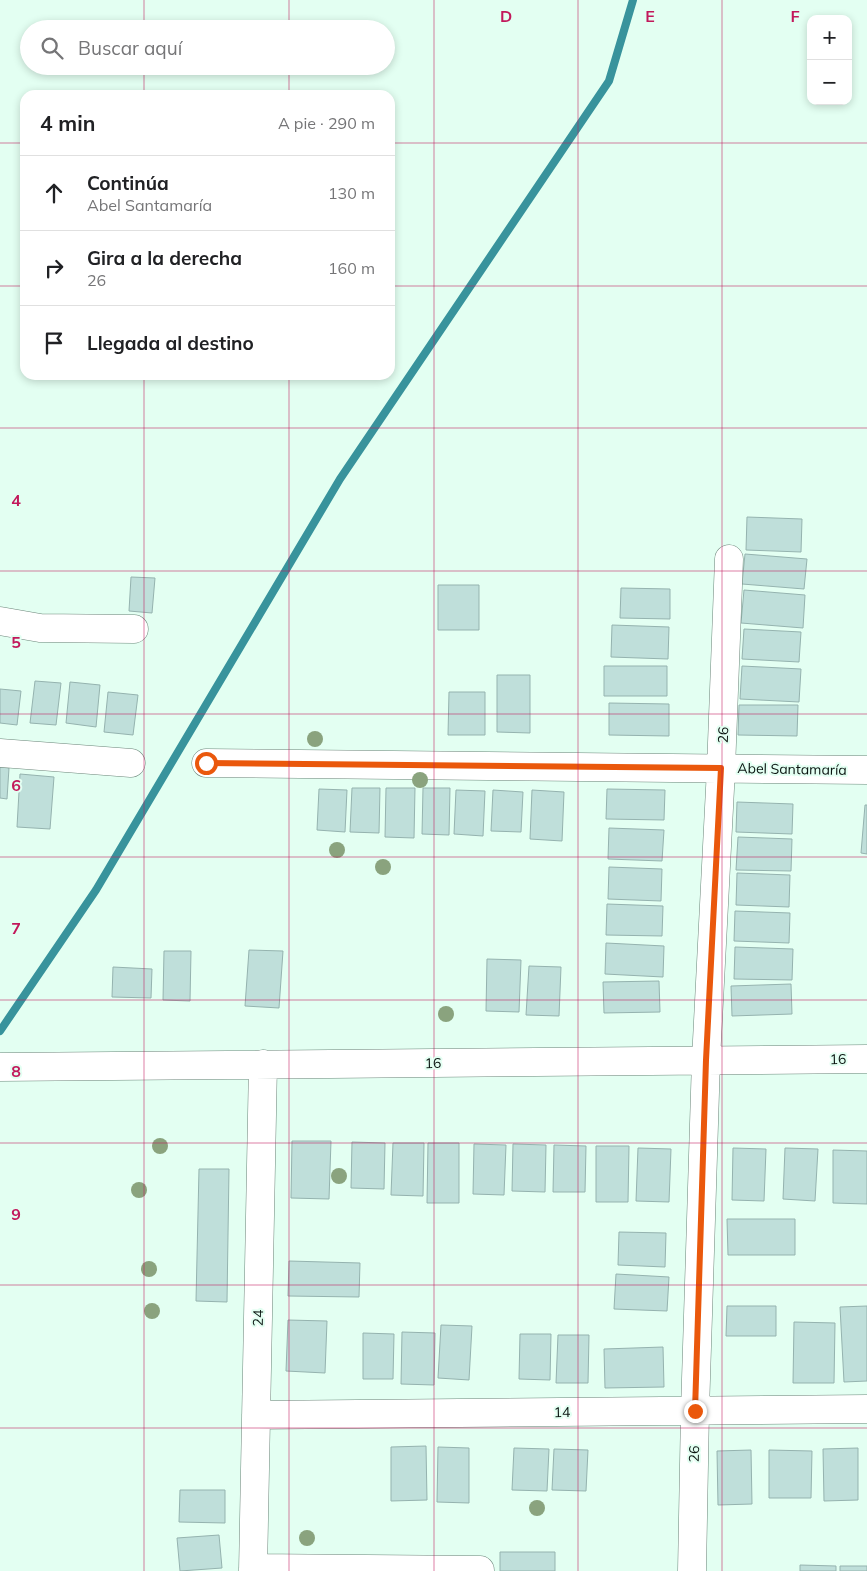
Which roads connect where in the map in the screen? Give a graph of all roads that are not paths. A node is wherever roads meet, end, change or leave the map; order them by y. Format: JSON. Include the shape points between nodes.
{"nodes":[{"id":1,"x":729,"y":559,"type":"dead end"},
{"id":2,"x":0,"y":621,"type":"edge"},
{"id":3,"x":134,"y":629,"type":"dead end"},
{"id":4,"x":0,"y":753,"type":"edge"},
{"id":5,"x":131,"y":763,"type":"dead end"},
{"id":6,"x":206,"y":763,"type":"dead end"},
{"id":7,"x":721,"y":768,"type":"junction"},
{"id":8,"x":867,"y":770,"type":"edge"},
{"id":9,"x":867,"y":1059,"type":"edge"},
{"id":10,"x":706,"y":1060,"type":"junction"},
{"id":11,"x":263,"y":1064,"type":"junction"},
{"id":12,"x":0,"y":1067,"type":"edge"},
{"id":13,"x":867,"y":1409,"type":"edge"},
{"id":14,"x":695,"y":1411,"type":"junction"},
{"id":15,"x":256,"y":1415,"type":"junction"},
{"id":16,"x":253,"y":1569,"type":"edge"},
{"id":17,"x":480,"y":1570,"type":"edge"},
{"id":18,"x":692,"y":1571,"type":"edge"}],
"edges":[{"from":1,"to":7,"type":"street","name":"26"},
{"from":2,"to":3,"type":"street","via":[[40,628]]},
{"from":4,"to":5,"type":"street"},
{"from":6,"to":7,"type":"street","name":"Abel Santamaría"},
{"from":7,"to":8,"type":"street","name":"Abel Santamaría"},
{"from":7,"to":10,"type":"street","name":"26"},
{"from":9,"to":10,"type":"street","name":"16"},
{"from":10,"to":11,"type":"street","name":"16"},
{"from":10,"to":14,"type":"street","name":"26"},
{"from":11,"to":12,"type":"street","name":"16"},
{"from":11,"to":15,"type":"street","name":"24"},
{"from":13,"to":14,"type":"street","name":"14"},
{"from":14,"to":15,"type":"street","name":"14"},
{"from":14,"to":18,"type":"street","name":"26"},
{"from":15,"to":16,"type":"street","name":"24"},
{"from":16,"to":17,"type":"street"}]}
